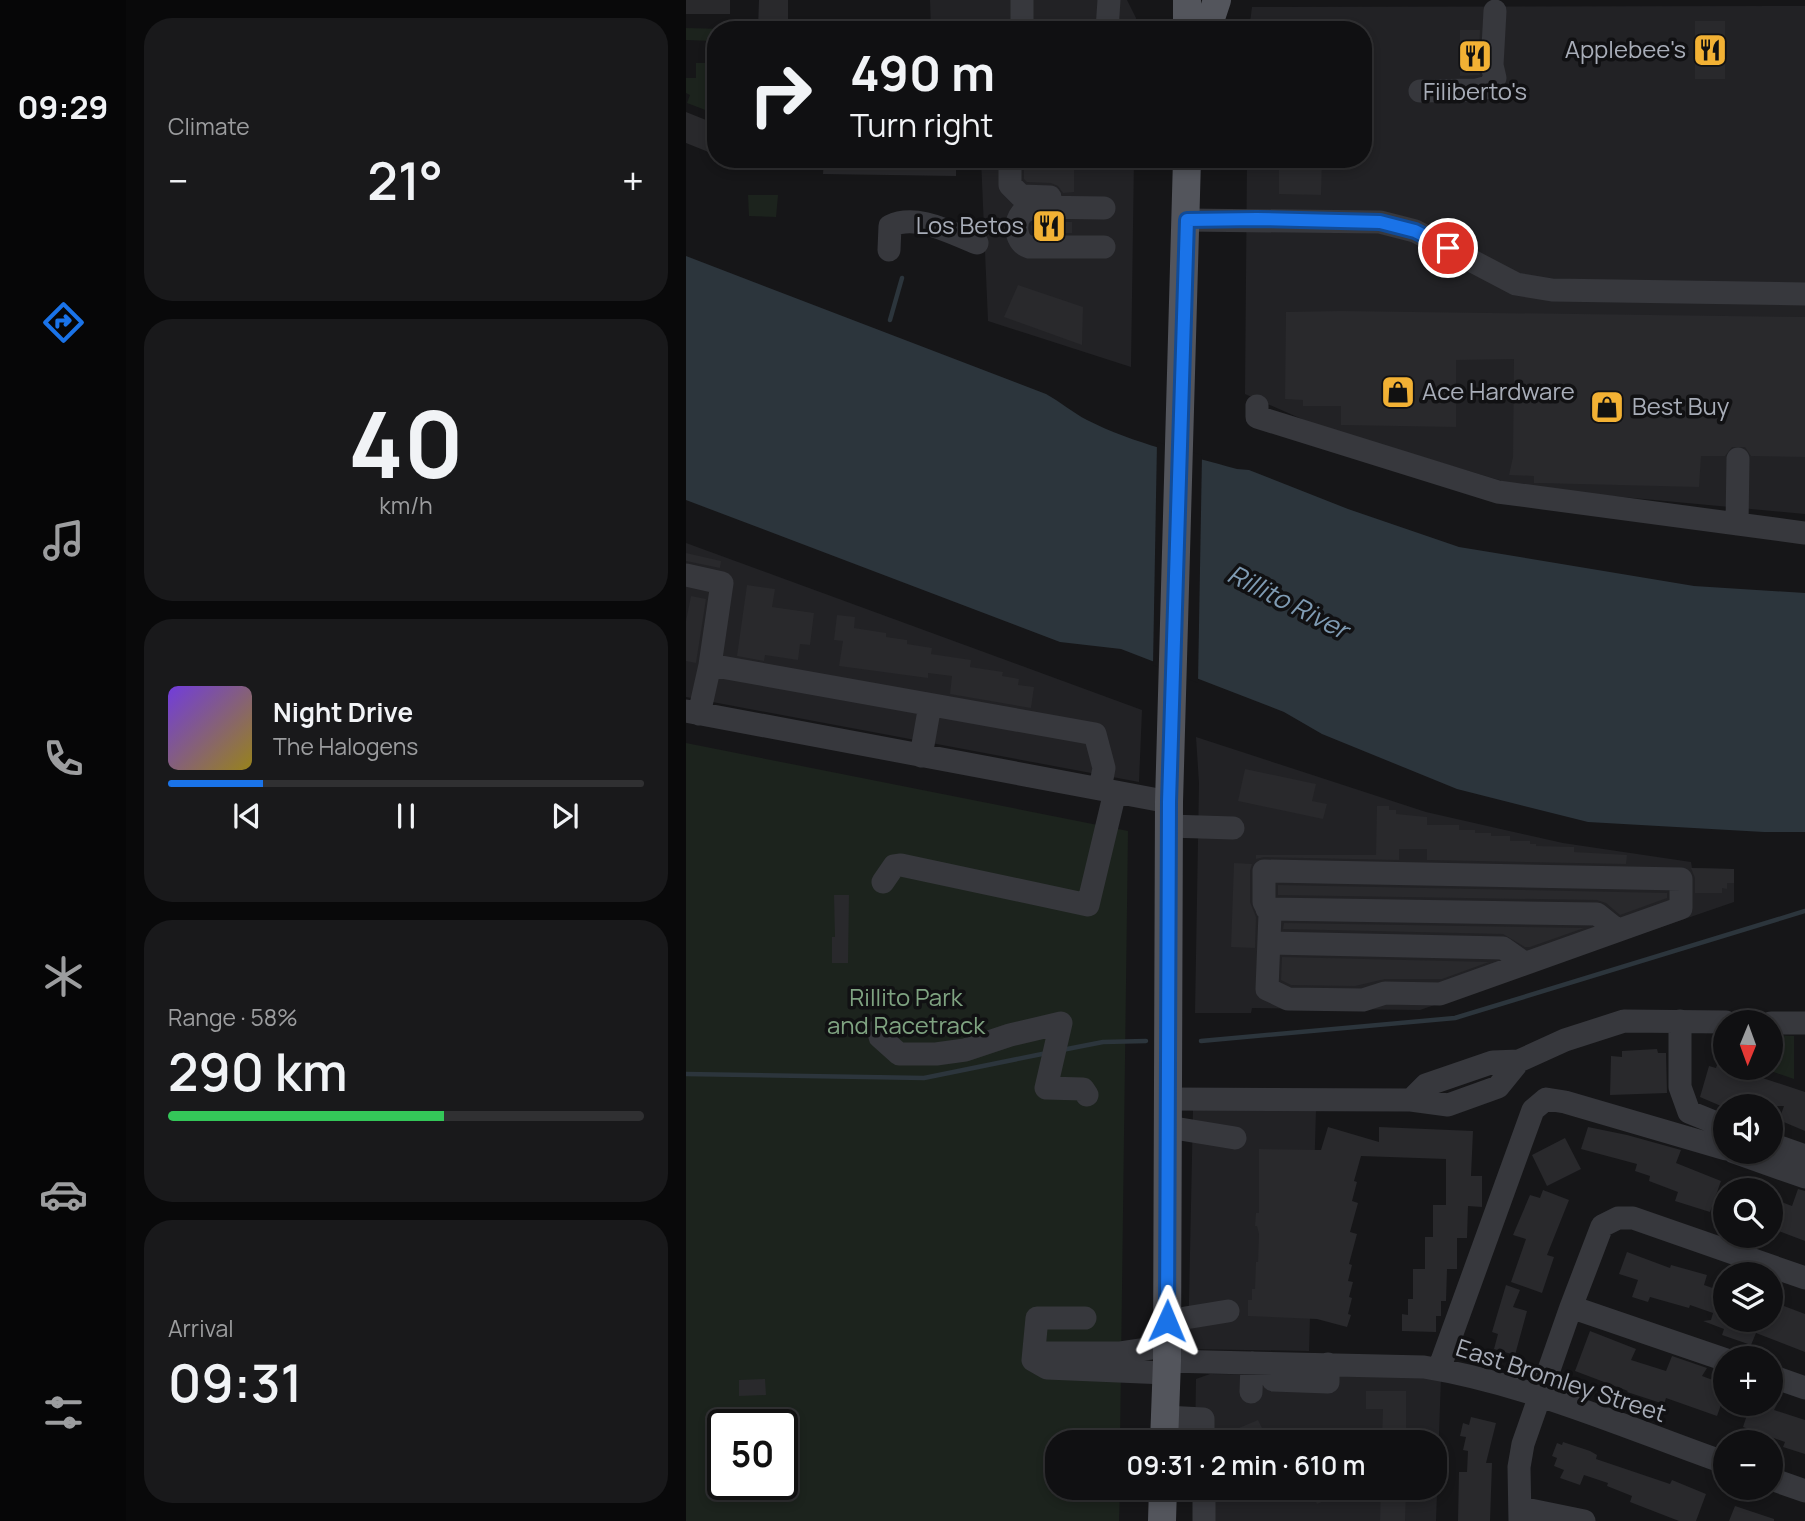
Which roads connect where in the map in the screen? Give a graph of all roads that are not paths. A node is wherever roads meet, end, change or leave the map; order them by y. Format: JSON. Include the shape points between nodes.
{"nodes":[{"id":1,"x":1022,"y":0,"type":"edge"},
{"id":2,"x":1109,"y":0,"type":"edge"},
{"id":3,"x":1187,"y":0,"type":"edge"},
{"id":4,"x":1217,"y":0,"type":"edge"},
{"id":5,"x":1495,"y":11,"type":"dead end"},
{"id":6,"x":1022,"y":21,"type":"edge"},
{"id":7,"x":1108,"y":21,"type":"edge"},
{"id":8,"x":1187,"y":21,"type":"edge"},
{"id":9,"x":1209,"y":21,"type":"edge"},
{"id":10,"x":1420,"y":91,"type":"dead end"},
{"id":11,"x":1010,"y":168,"type":"edge"},
{"id":12,"x":1187,"y":168,"type":"edge"},
{"id":13,"x":1187,"y":220,"type":"junction"},
{"id":14,"x":977,"y":243,"type":"dead end"},
{"id":15,"x":1104,"y":247,"type":"dead end"},
{"id":16,"x":889,"y":250,"type":"dead end"},
{"id":17,"x":1805,"y":294,"type":"edge"},
{"id":18,"x":1257,"y":406,"type":"dead end"},
{"id":19,"x":1738,"y":459,"type":"dead end"},
{"id":20,"x":1737,"y":524,"type":"junction"},
{"id":21,"x":1805,"y":533,"type":"edge"},
{"id":22,"x":686,"y":575,"type":"edge"},
{"id":23,"x":701,"y":675,"type":"edge"},
{"id":24,"x":930,"y":705,"type":"junction"},
{"id":25,"x":693,"y":713,"type":"edge"},
{"id":26,"x":921,"y":756,"type":"junction"},
{"id":27,"x":1108,"y":791,"type":"junction"},
{"id":28,"x":1169,"y":814,"type":"junction"},
{"id":29,"x":1233,"y":828,"type":"dead end"},
{"id":30,"x":883,"y":881,"type":"dead end"},
{"id":31,"x":1267,"y":909,"type":"junction"},
{"id":32,"x":1617,"y":930,"type":"junction"},
{"id":33,"x":1269,"y":943,"type":"junction"},
{"id":34,"x":1524,"y":963,"type":"junction"},
{"id":35,"x":1680,"y":1021,"type":"junction"},
{"id":36,"x":1713,"y":1022,"type":"edge"},
{"id":37,"x":1783,"y":1023,"type":"edge"},
{"id":38,"x":1805,"y":1024,"type":"edge"},
{"id":39,"x":879,"y":1030,"type":"dead end"},
{"id":40,"x":1519,"y":1061,"type":"junction"},
{"id":41,"x":1461,"y":1073,"type":"junction"},
{"id":42,"x":1087,"y":1095,"type":"dead end"},
{"id":43,"x":1476,"y":1095,"type":"junction"},
{"id":44,"x":1169,"y":1099,"type":"junction"},
{"id":45,"x":1411,"y":1100,"type":"junction"},
{"id":46,"x":1713,"y":1122,"type":"edge"},
{"id":47,"x":1168,"y":1127,"type":"junction"},
{"id":48,"x":1235,"y":1138,"type":"dead end"},
{"id":49,"x":1713,"y":1145,"type":"edge"},
{"id":50,"x":1783,"y":1148,"type":"edge"},
{"id":51,"x":1805,"y":1156,"type":"edge"},
{"id":52,"x":1768,"y":1164,"type":"edge"},
{"id":53,"x":1805,"y":1177,"type":"edge"},
{"id":54,"x":1805,"y":1278,"type":"edge"},
{"id":55,"x":1571,"y":1307,"type":"junction"},
{"id":56,"x":1228,"y":1311,"type":"dead end"},
{"id":57,"x":1085,"y":1318,"type":"dead end"},
{"id":58,"x":1166,"y":1350,"type":"junction"},
{"id":59,"x":1713,"y":1356,"type":"edge"},
{"id":60,"x":1252,"y":1363,"type":"junction"},
{"id":61,"x":1328,"y":1364,"type":"junction"},
{"id":62,"x":1439,"y":1369,"type":"junction"},
{"id":63,"x":1273,"y":1380,"type":"dead end"},
{"id":64,"x":1783,"y":1380,"type":"edge"},
{"id":65,"x":1805,"y":1388,"type":"edge"},
{"id":66,"x":1251,"y":1392,"type":"dead end"},
{"id":67,"x":1538,"y":1397,"type":"junction"},
{"id":68,"x":1165,"y":1429,"type":"edge"},
{"id":69,"x":1203,"y":1430,"type":"edge"},
{"id":70,"x":1713,"y":1458,"type":"edge"},
{"id":71,"x":1783,"y":1483,"type":"edge"},
{"id":72,"x":1805,"y":1491,"type":"edge"},
{"id":73,"x":1163,"y":1500,"type":"edge"},
{"id":74,"x":1204,"y":1500,"type":"edge"},
{"id":75,"x":1520,"y":1514,"type":"edge"},
{"id":76,"x":1162,"y":1521,"type":"edge"},
{"id":77,"x":1204,"y":1521,"type":"edge"},
{"id":78,"x":1584,"y":1521,"type":"edge"}],
"edges":[{"from":1,"to":6,"type":"street"},
{"from":2,"to":7,"type":"street"},
{"from":3,"to":8,"type":"main road"},
{"from":4,"to":9,"type":"main road"},
{"from":5,"to":10,"type":"street","via":[[1494,78],[1489,87]]},
{"from":11,"to":15,"type":"street","via":[[1010,185],[1021,196],[1104,203],[1032,207],[1022,213],[1018,223],[1018,239],[1023,245]]},
{"from":12,"to":13,"type":"main road"},
{"from":13,"to":17,"type":"street","via":[[1380,222],[1415,231],[1516,284],[1552,290]]},
{"from":13,"to":28,"type":"main road"},
{"from":14,"to":16,"type":"street","via":[[925,223],[898,222],[890,226]]},
{"from":18,"to":20,"type":"street","via":[[1257,417],[1498,492]]},
{"from":19,"to":20,"type":"street"},
{"from":20,"to":21,"type":"street"},
{"from":22,"to":23,"type":"street","via":[[722,583]]},
{"from":23,"to":24,"type":"street"},
{"from":23,"to":25,"type":"street"},
{"from":24,"to":26,"type":"street"},
{"from":24,"to":27,"type":"street","via":[[1095,734]]},
{"from":25,"to":26,"type":"street"},
{"from":26,"to":27,"type":"street"},
{"from":27,"to":28,"type":"street"},
{"from":27,"to":30,"type":"street","via":[[1088,905],[901,864]]},
{"from":28,"to":29,"type":"street"},
{"from":28,"to":44,"type":"main road"},
{"from":31,"to":32,"type":"street","via":[[1597,914]]},
{"from":31,"to":32,"type":"street","via":[[1264,871],[1681,879],[1681,908]]},
{"from":31,"to":33,"type":"street"},
{"from":32,"to":34,"type":"street"},
{"from":33,"to":34,"type":"street","via":[[1503,948]]},
{"from":33,"to":34,"type":"street","via":[[1267,989],[1287,999],[1440,994]]},
{"from":35,"to":36,"type":"street"},
{"from":35,"to":40,"type":"street","via":[[1624,1021]]},
{"from":35,"to":46,"type":"street","via":[[1680,1087],[1689,1112]]},
{"from":37,"to":38,"type":"street"},
{"from":39,"to":42,"type":"street","via":[[880,1037],[899,1054],[936,1054],[1062,1023],[1046,1088],[1083,1088]]},
{"from":40,"to":41,"type":"street","via":[[1493,1062]]},
{"from":40,"to":43,"type":"street","via":[[1498,1087]]},
{"from":41,"to":43,"type":"street","via":[[1474,1077],[1479,1087]]},
{"from":41,"to":45,"type":"street","via":[[1426,1085]]},
{"from":43,"to":45,"type":"street","via":[[1448,1105]]},
{"from":44,"to":45,"type":"street"},
{"from":44,"to":47,"type":"main road"},
{"from":47,"to":48,"type":"street"},
{"from":47,"to":58,"type":"main road"},
{"from":49,"to":62,"type":"street","via":[[1546,1099],[1533,1110]]},
{"from":50,"to":51,"type":"street"},
{"from":52,"to":53,"type":"street"},
{"from":54,"to":55,"type":"street","via":[[1633,1218],[1609,1214]]},
{"from":55,"to":59,"type":"street"},
{"from":55,"to":67,"type":"street"},
{"from":56,"to":58,"type":"street"},
{"from":57,"to":58,"type":"street","via":[[1037,1318],[1033,1360],[1044,1353]]},
{"from":58,"to":60,"type":"street","name":"East Bromley Street"},
{"from":58,"to":68,"type":"main road"},
{"from":60,"to":61,"type":"street","name":"East Bromley Street"},
{"from":60,"to":66,"type":"street"},
{"from":61,"to":62,"type":"street","name":"East Bromley Street"},
{"from":61,"to":63,"type":"street","via":[[1328,1382]]},
{"from":62,"to":67,"type":"street","name":"East Bromley Street"},
{"from":64,"to":65,"type":"street"},
{"from":67,"to":70,"type":"street","name":"East Bromley Street"},
{"from":67,"to":75,"type":"street","via":[[1519,1467]]},
{"from":68,"to":69,"type":"street","via":[[1203,1419]]},
{"from":71,"to":72,"type":"street"},
{"from":73,"to":76,"type":"main road"},
{"from":74,"to":77,"type":"street"},
{"from":75,"to":78,"type":"street"}]}
